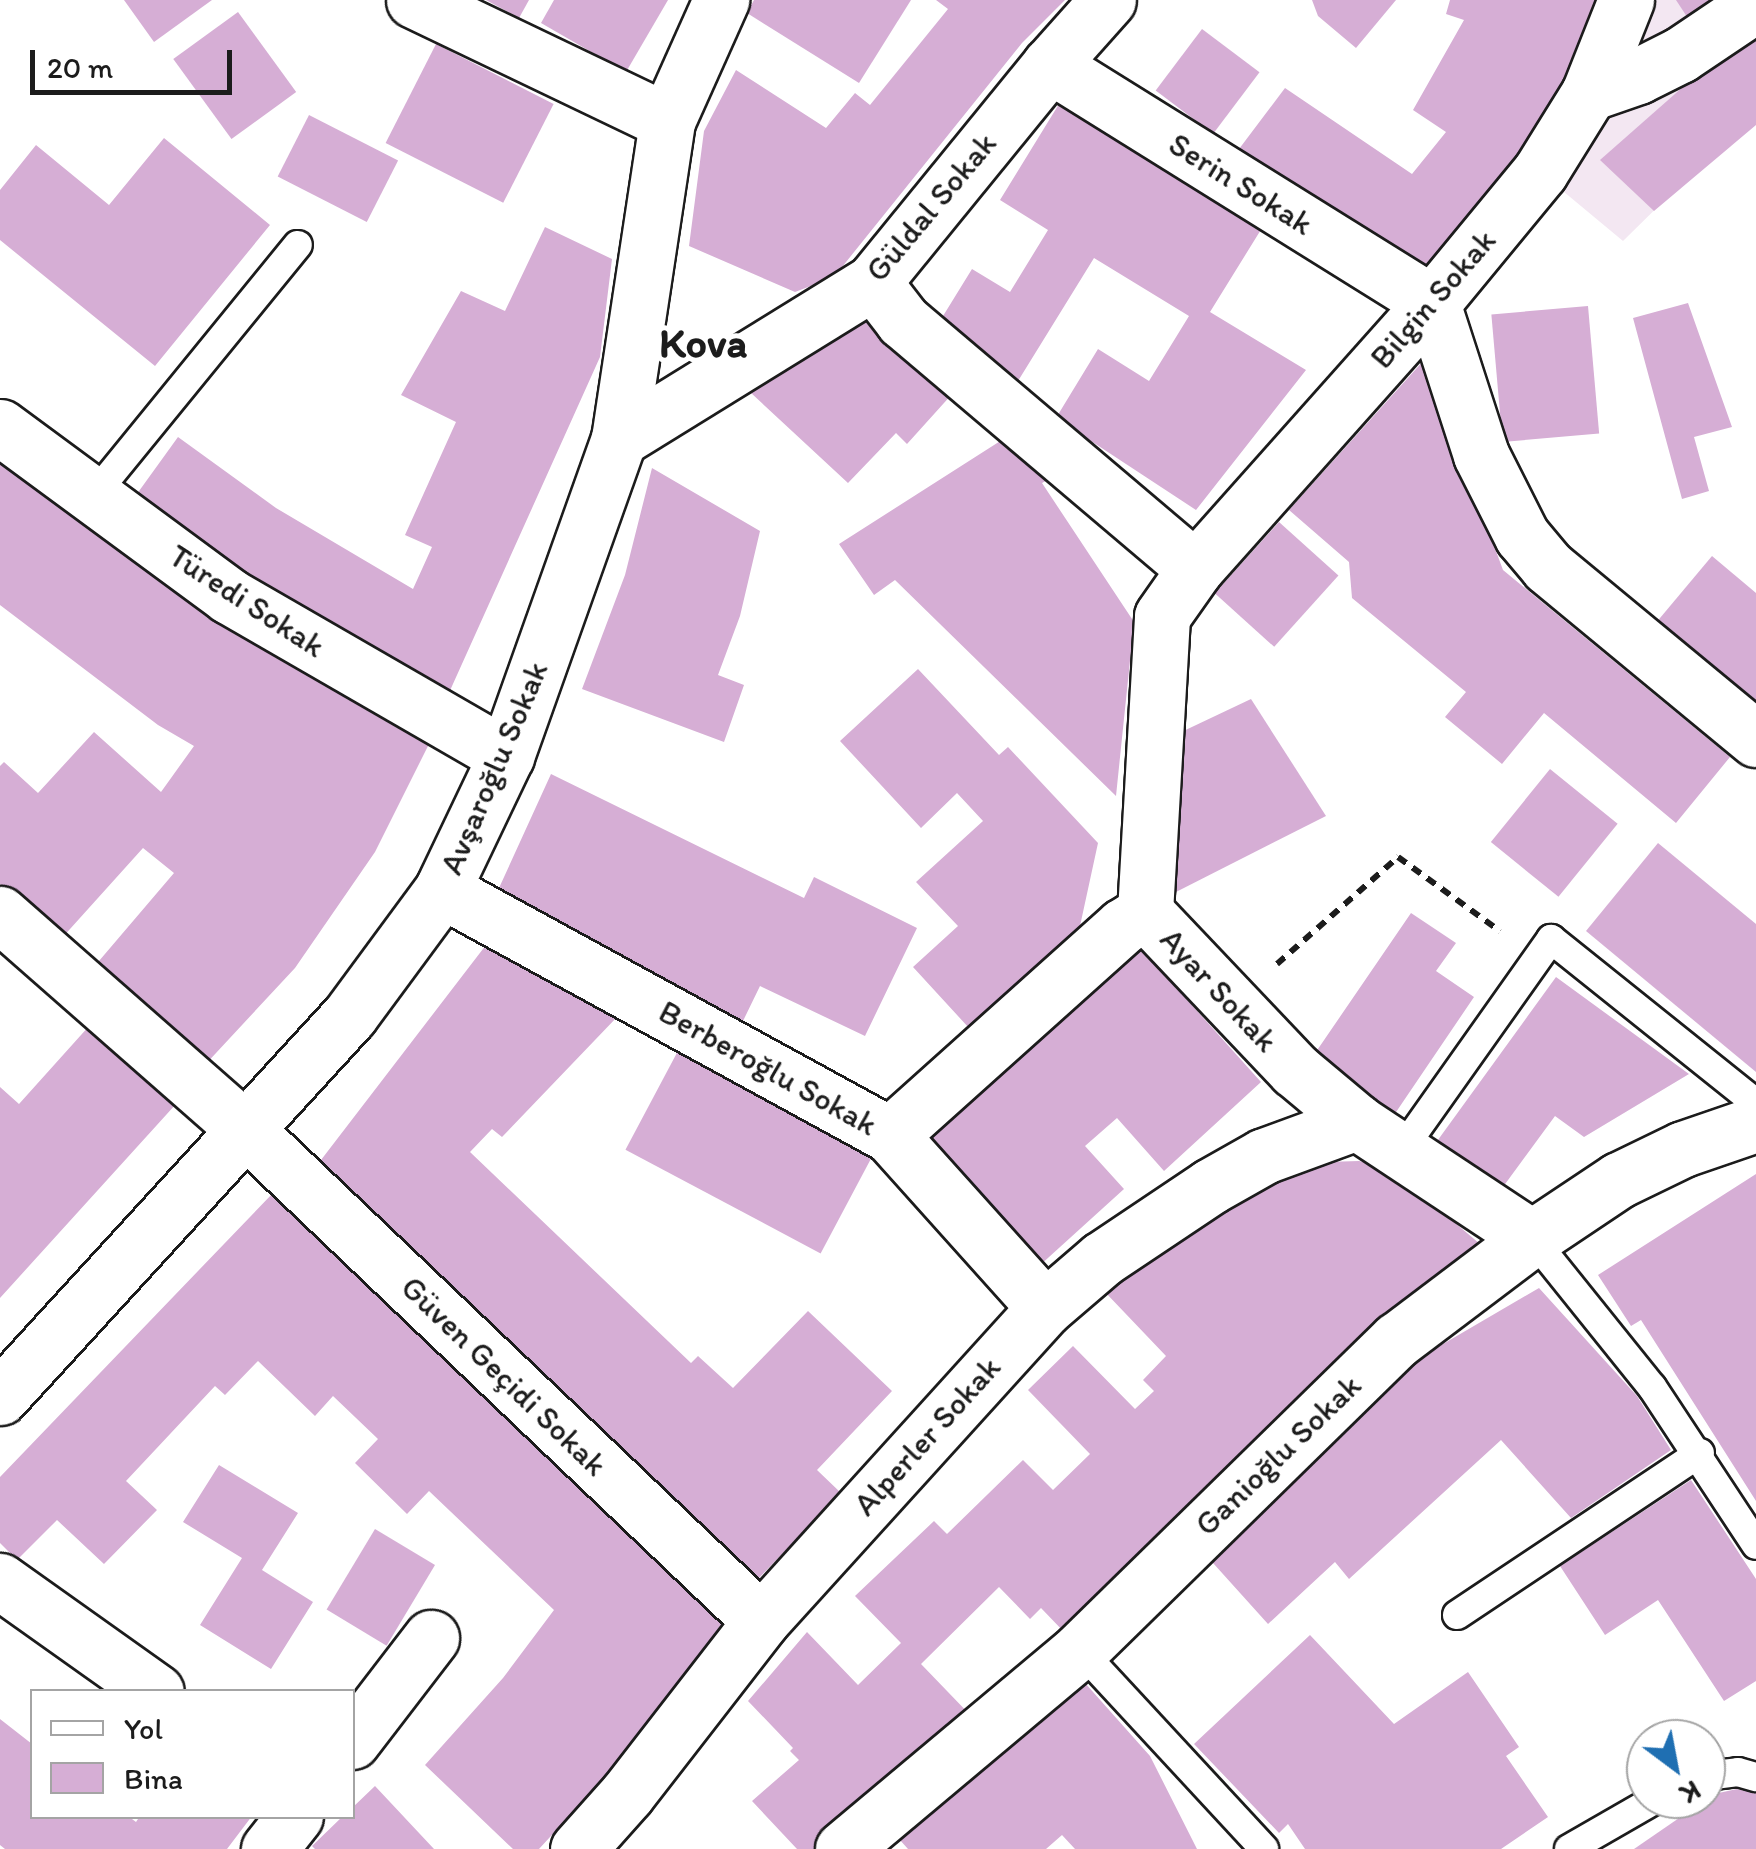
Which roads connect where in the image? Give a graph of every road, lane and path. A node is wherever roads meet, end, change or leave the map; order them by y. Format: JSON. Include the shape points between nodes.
{"nodes":[{"id":1,"x":414,"y":0,"type":"edge"},
{"id":2,"x":722,"y":0,"type":"edge"},
{"id":3,"x":1108,"y":0,"type":"edge"},
{"id":4,"x":1626,"y":0,"type":"edge"},
{"id":5,"x":1756,"y":4,"type":"edge"},
{"id":6,"x":1050,"y":65,"type":"junction"},
{"id":7,"x":1589,"y":93,"type":"junction"},
{"id":8,"x":667,"y":121,"type":"junction"},
{"id":9,"x":298,"y":244,"type":"dead end"},
{"id":10,"x":873,"y":282,"type":"junction"},
{"id":11,"x":1432,"y":303,"type":"junction"},
{"id":12,"x":0,"y":427,"type":"edge"},
{"id":13,"x":619,"y":440,"type":"junction"},
{"id":14,"x":93,"y":496,"type":"junction"},
{"id":15,"x":1195,"y":569,"type":"junction"},
{"id":16,"x":1756,"y":739,"type":"edge"},
{"id":17,"x":506,"y":756,"type":"junction"},
{"id":18,"x":442,"y":890,"type":"junction"},
{"id":19,"x":1145,"y":912,"type":"junction"},
{"id":20,"x":0,"y":914,"type":"edge"},
{"id":21,"x":1538,"y":958,"type":"junction"},
{"id":22,"x":1232,"y":1004,"type":"junction"},
{"id":23,"x":1756,"y":1103,"type":"edge"},
{"id":24,"x":1756,"y":1124,"type":"edge"},
{"id":25,"x":247,"y":1131,"type":"junction"},
{"id":26,"x":890,"y":1135,"type":"junction"},
{"id":27,"x":1379,"y":1136,"type":"junction"},
{"id":28,"x":1532,"y":1238,"type":"junction"},
{"id":29,"x":1045,"y":1308,"type":"junction"},
{"id":30,"x":0,"y":1398,"type":"edge"},
{"id":31,"x":1700,"y":1454,"type":"junction"},
{"id":32,"x":1756,"y":1545,"type":"edge"},
{"id":33,"x":0,"y":1581,"type":"edge"},
{"id":34,"x":1457,"y":1615,"type":"dead end"},
{"id":35,"x":760,"y":1621,"type":"junction"},
{"id":36,"x":431,"y":1638,"type":"dead end"},
{"id":37,"x":1080,"y":1650,"type":"junction"},
{"id":38,"x":152,"y":1689,"type":"edge"},
{"id":39,"x":355,"y":1737,"type":"edge"},
{"id":40,"x":1726,"y":1774,"type":"edge"},
{"id":41,"x":1756,"y":1777,"type":"edge"},
{"id":42,"x":1626,"y":1816,"type":"edge"},
{"id":43,"x":292,"y":1819,"type":"edge"},
{"id":44,"x":270,"y":1849,"type":"edge"},
{"id":45,"x":578,"y":1849,"type":"edge"},
{"id":46,"x":843,"y":1849,"type":"edge"},
{"id":47,"x":1264,"y":1849,"type":"edge"},
{"id":48,"x":1569,"y":1849,"type":"edge"}],
"edges":[{"from":1,"to":8,"type":"street"},
{"from":2,"to":8,"type":"street","name":"Avşaroğlu Sokak"},
{"from":3,"to":6,"type":"street","name":"Güldal Sokak"},
{"from":4,"to":7,"type":"street","name":"Bilgin Sokak"},
{"from":5,"to":7,"type":"street","via":[[1652,69]]},
{"from":6,"to":10,"type":"street","name":"Güldal Sokak"},
{"from":6,"to":11,"type":"street","name":"Serin Sokak"},
{"from":7,"to":11,"type":"street","name":"Bilgin Sokak","via":[[1540,172]]},
{"from":8,"to":13,"type":"street","name":"Avşaroğlu Sokak"},
{"from":9,"to":14,"type":"lane"},
{"from":10,"to":13,"type":"street","name":"Güldal Sokak"},
{"from":10,"to":15,"type":"street","via":[[904,321]]},
{"from":11,"to":15,"type":"street","name":"Bilgin Sokak"},
{"from":11,"to":16,"type":"street","via":[[1481,455],[1522,536],[1548,567]]},
{"from":12,"to":14,"type":"street","name":"Türedi Sokak"},
{"from":13,"to":17,"type":"street","name":"Avşaroğlu Sokak"},
{"from":14,"to":17,"type":"street","name":"Türedi Sokak","via":[[229,596]]},
{"from":15,"to":19,"type":"street","name":"Ayar Sokak","via":[[1162,616]]},
{"from":17,"to":18,"type":"street","name":"Avşaroğlu Sokak"},
{"from":18,"to":25,"type":"street","name":"Avşaroğlu Sokak","via":[[350,1015]]},
{"from":18,"to":26,"type":"street","name":"Berberoğlu Sokak"},
{"from":19,"to":22,"type":"street","name":"Ayar Sokak"},
{"from":19,"to":26,"type":"street"},
{"from":20,"to":25,"type":"street","name":"Güven Geçidi Sokak"},
{"from":21,"to":22,"type":"path","via":[[1398,858]]},
{"from":21,"to":23,"type":"lane","via":[[1551,940]]},
{"from":21,"to":27,"type":"lane"},
{"from":22,"to":27,"type":"street","name":"Ayar Sokak","via":[[1294,1070]]},
{"from":24,"to":28,"type":"street","name":"Ganioğlu Sokak","via":[[1619,1180]]},
{"from":25,"to":30,"type":"street","name":"Avşaroğlu Sokak"},
{"from":25,"to":35,"type":"street","name":"Güven Geçidi Sokak"},
{"from":26,"to":29,"type":"street","name":"Berberoğlu Sokak"},
{"from":27,"to":28,"type":"street","name":"Ayar Sokak"},
{"from":27,"to":29,"type":"street","name":"Alperler Sokak","via":[[1264,1156],[1102,1260]]},
{"from":28,"to":31,"type":"lane"},
{"from":28,"to":37,"type":"street","name":"Ganioğlu Sokak","via":[[1397,1340]]},
{"from":29,"to":35,"type":"street","name":"Alperler Sokak"},
{"from":31,"to":32,"type":"lane"},
{"from":31,"to":34,"type":"lane"},
{"from":33,"to":38,"type":"street"},
{"from":35,"to":45,"type":"street","name":"Alperler Sokak"},
{"from":36,"to":39,"type":"street"},
{"from":37,"to":46,"type":"street","name":"Ganioğlu Sokak"},
{"from":37,"to":47,"type":"lane"},
{"from":40,"to":41,"type":"lane"},
{"from":42,"to":48,"type":"lane"},
{"from":43,"to":44,"type":"street"}]}
